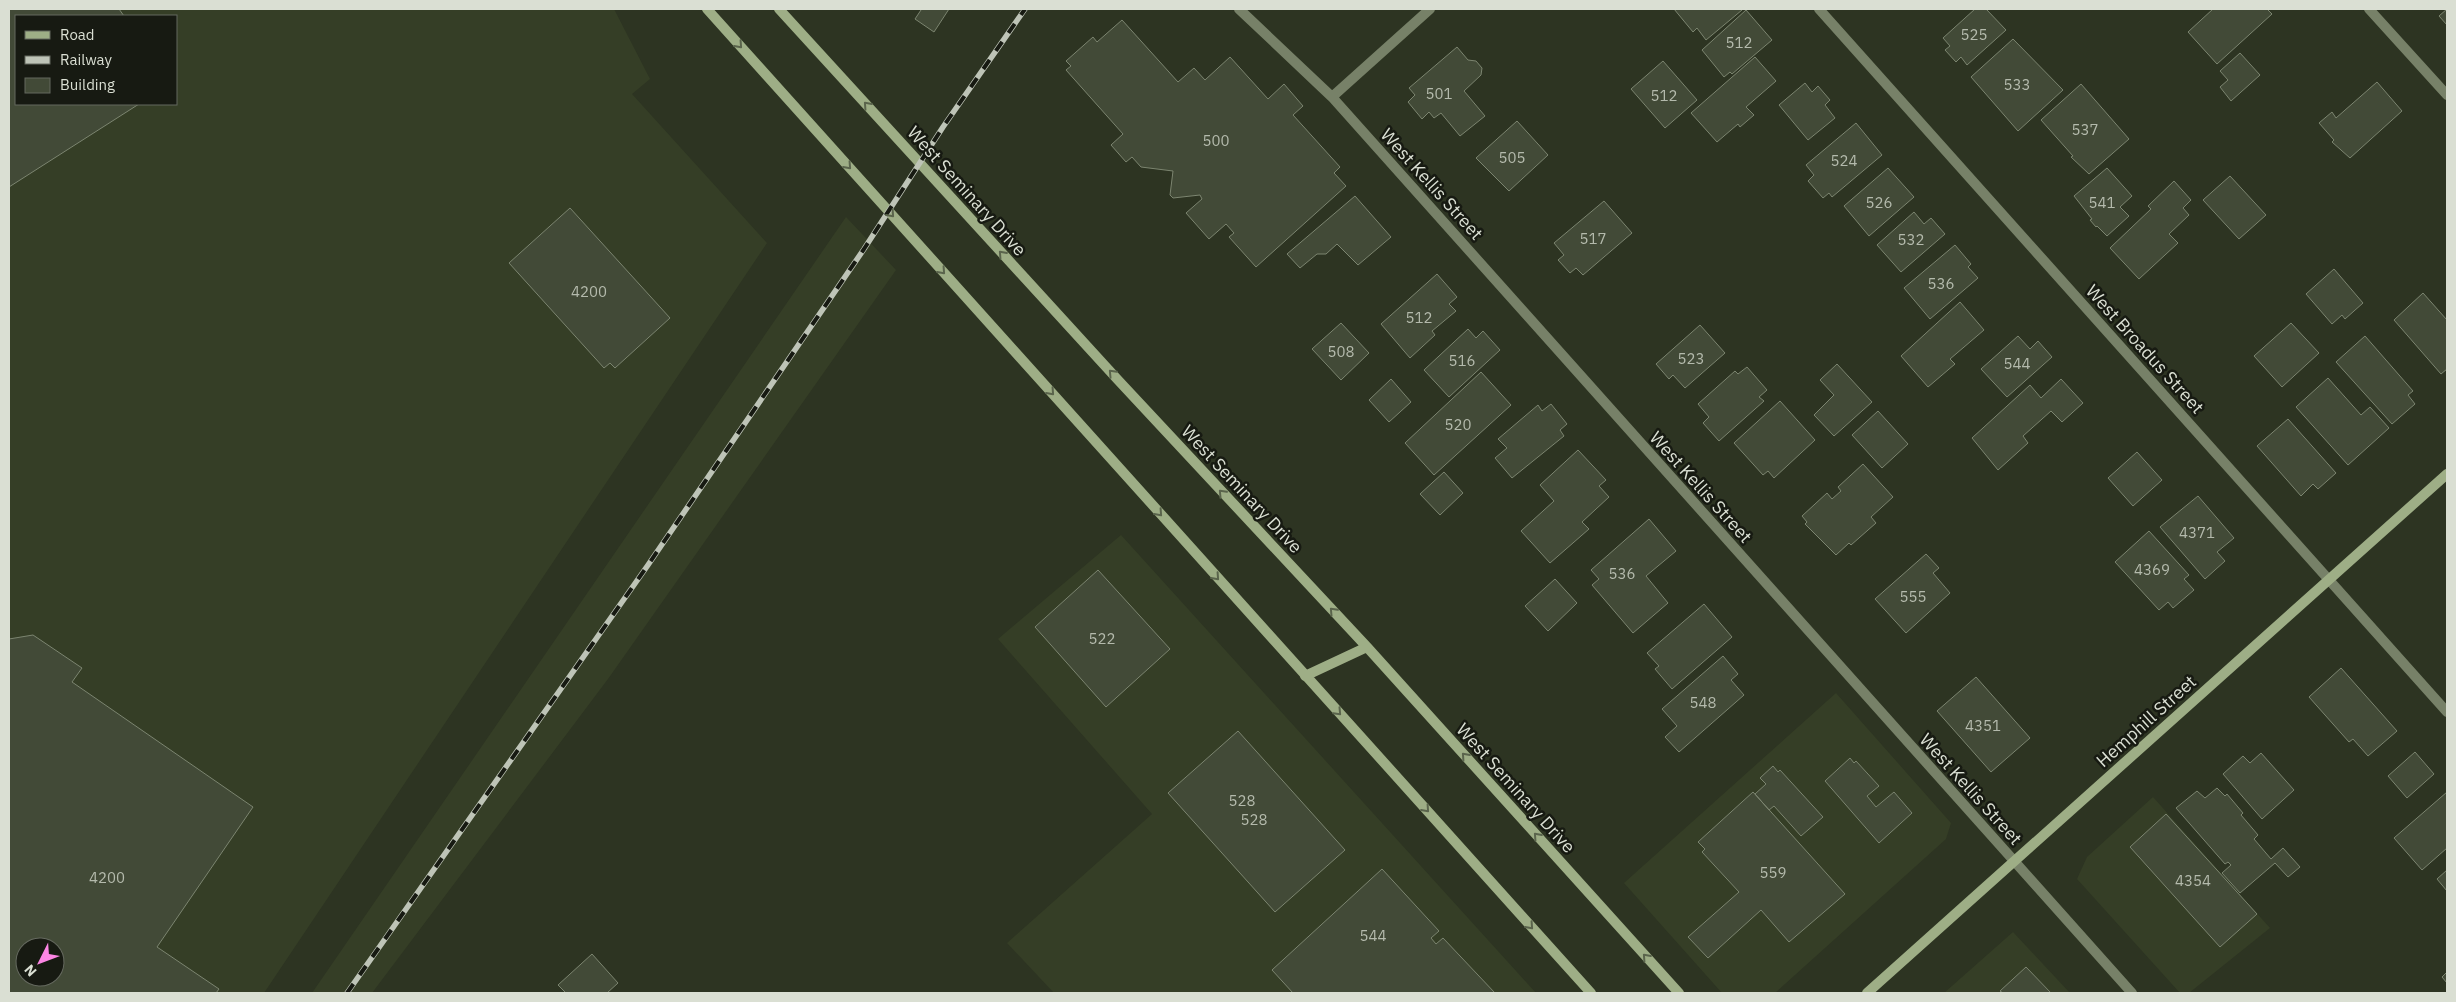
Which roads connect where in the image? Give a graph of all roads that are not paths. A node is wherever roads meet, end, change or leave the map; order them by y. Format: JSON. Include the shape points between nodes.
{"nodes":[{"id":1,"x":707,"y":9,"type":"edge"},
{"id":2,"x":779,"y":9,"type":"edge"},
{"id":3,"x":1239,"y":9,"type":"edge"},
{"id":4,"x":1430,"y":9,"type":"edge"},
{"id":5,"x":1819,"y":9,"type":"edge"},
{"id":6,"x":2369,"y":9,"type":"edge"},
{"id":7,"x":2447,"y":96,"type":"edge"},
{"id":8,"x":1332,"y":97,"type":"junction"},
{"id":9,"x":2447,"y":474,"type":"edge"},
{"id":10,"x":2329,"y":579,"type":"junction"},
{"id":11,"x":1367,"y":647,"type":"junction"},
{"id":12,"x":1305,"y":676,"type":"junction"},
{"id":13,"x":2447,"y":712,"type":"edge"},
{"id":14,"x":2014,"y":860,"type":"junction"},
{"id":15,"x":1591,"y":993,"type":"edge"},
{"id":16,"x":1679,"y":993,"type":"edge"},
{"id":17,"x":1867,"y":993,"type":"edge"},
{"id":18,"x":2132,"y":993,"type":"edge"}],
"edges":[{"from":1,"to":12,"type":"main road","one_way":true},
{"from":11,"to":2,"type":"main road","name":"West Seminary Drive","one_way":true},
{"from":3,"to":8,"type":"street","name":"West Kellis Street"},
{"from":4,"to":8,"type":"street"},
{"from":5,"to":10,"type":"street","name":"West Broadus Street"},
{"from":6,"to":7,"type":"street"},
{"from":8,"to":14,"type":"street","name":"West Kellis Street"},
{"from":9,"to":10,"type":"main road","name":"Hemphill Street"},
{"from":10,"to":13,"type":"street","name":"West Broadus Street"},
{"from":10,"to":14,"type":"main road","name":"Hemphill Street"},
{"from":11,"to":12,"type":"main road"},
{"from":16,"to":11,"type":"main road","name":"West Seminary Drive","one_way":true},
{"from":12,"to":15,"type":"main road","one_way":true},
{"from":14,"to":17,"type":"main road","name":"Hemphill Street"},
{"from":14,"to":18,"type":"street","name":"West Kellis Street"}]}
